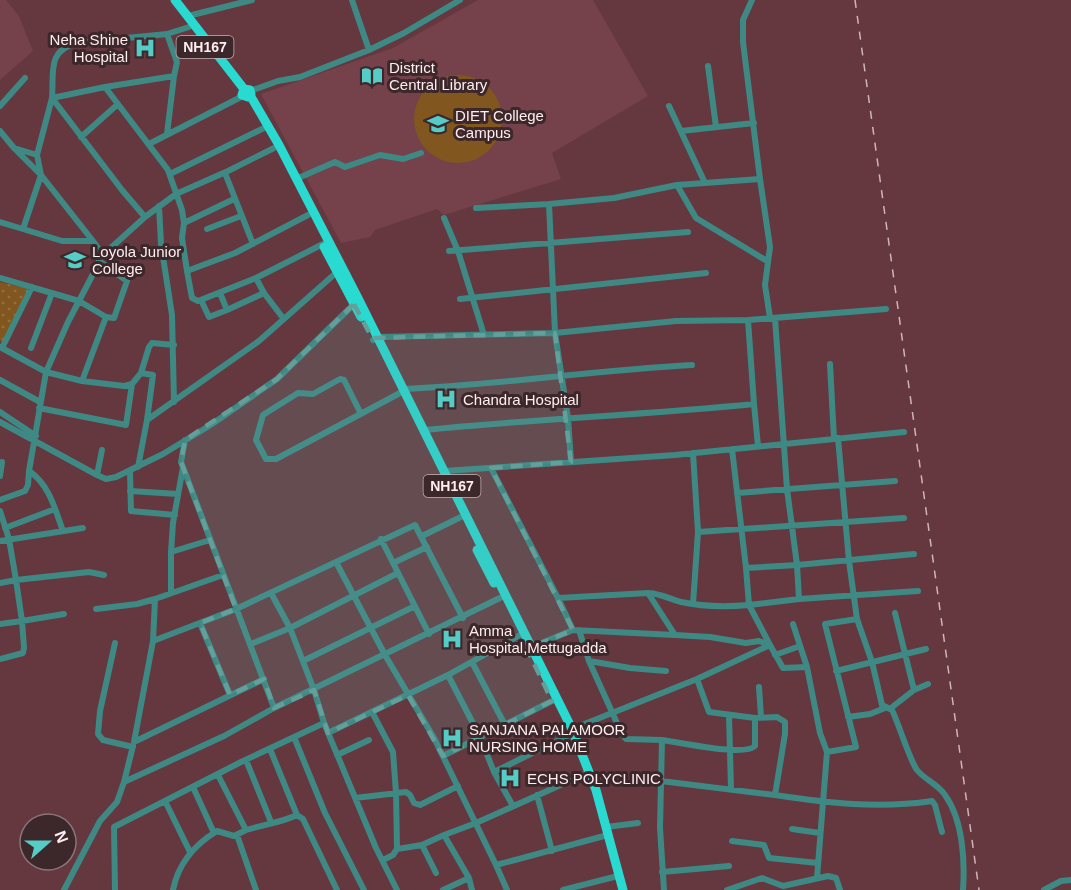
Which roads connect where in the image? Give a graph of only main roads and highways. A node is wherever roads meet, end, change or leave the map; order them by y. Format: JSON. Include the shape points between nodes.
{"nodes":[{"id":1,"x":169,"y":0,"type":"edge"},
{"id":2,"x":175,"y":0,"type":"edge"},
{"id":3,"x":246,"y":94,"type":"junction"},
{"id":4,"x":375,"y":339,"type":"junction"},
{"id":5,"x":402,"y":391,"type":"junction"},
{"id":6,"x":504,"y":596,"type":"junction"},
{"id":7,"x":570,"y":732,"type":"junction"},
{"id":8,"x":605,"y":832,"type":"junction"},
{"id":9,"x":617,"y":890,"type":"edge"},
{"id":10,"x":623,"y":890,"type":"edge"}],
"edges":[{"from":1,"to":3,"type":"highway","number":"NH167"},
{"from":2,"to":3,"type":"highway","number":"NH167"},
{"from":3,"to":4,"type":"highway","number":"NH167"},
{"from":3,"to":4,"type":"highway","number":"NH167","via":[[296,178]]},
{"from":4,"to":5,"type":"highway","number":"NH167"},
{"from":5,"to":6,"type":"highway","number":"NH167"},
{"from":5,"to":6,"type":"highway","number":"NH167","via":[[461,517]]},
{"from":6,"to":7,"type":"highway","number":"NH167"},
{"from":6,"to":7,"type":"highway","number":"NH167"},
{"from":7,"to":8,"type":"highway","number":"NH167"},
{"from":7,"to":8,"type":"highway","number":"NH167","via":[[590,771]]},
{"from":8,"to":9,"type":"highway","number":"NH167"},
{"from":8,"to":10,"type":"highway","number":"NH167"}]}
